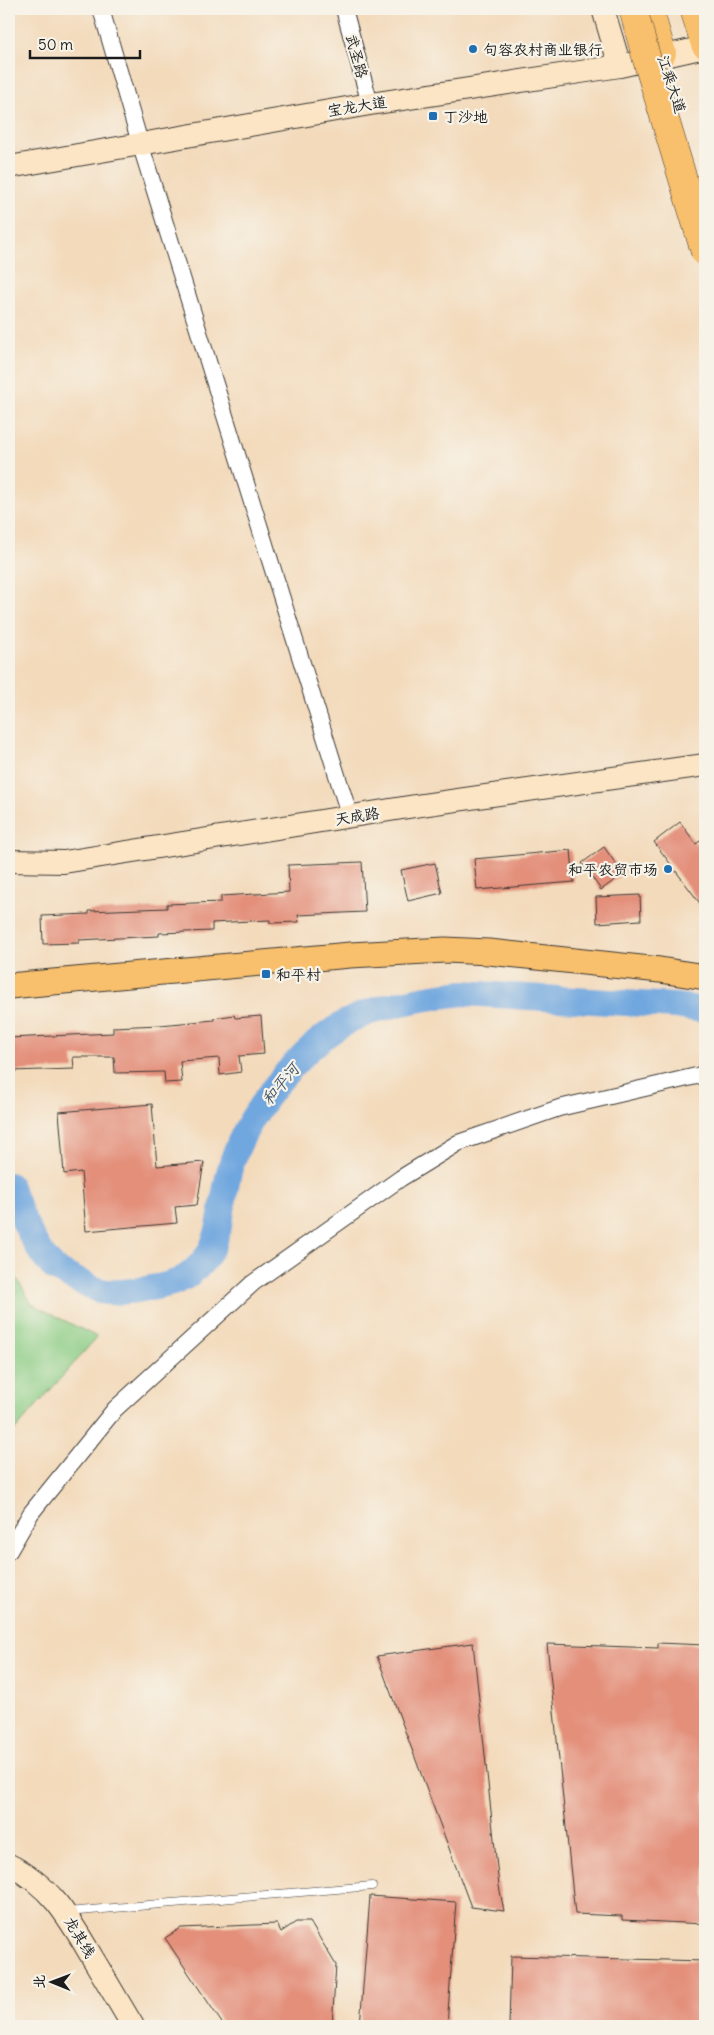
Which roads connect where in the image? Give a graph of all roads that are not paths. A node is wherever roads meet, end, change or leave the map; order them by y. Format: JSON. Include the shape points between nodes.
{"nodes":[{"id":1,"x":101,"y":9,"type":"edge"},
{"id":2,"x":344,"y":9,"type":"edge"},
{"id":3,"x":603,"y":9,"type":"edge"},
{"id":4,"x":633,"y":9,"type":"edge"},
{"id":5,"x":637,"y":9,"type":"edge"},
{"id":6,"x":648,"y":9,"type":"edge"},
{"id":7,"x":694,"y":9,"type":"edge"},
{"id":8,"x":705,"y":46,"type":"edge"},
{"id":9,"x":654,"y":60,"type":"junction"},
{"id":10,"x":620,"y":66,"type":"junction"},
{"id":11,"x":370,"y":104,"type":"junction"},
{"id":12,"x":140,"y":143,"type":"junction"},
{"id":13,"x":9,"y":167,"type":"edge"},
{"id":14,"x":705,"y":188,"type":"edge"},
{"id":15,"x":705,"y":233,"type":"edge"},
{"id":16,"x":705,"y":252,"type":"edge"},
{"id":17,"x":705,"y":765,"type":"edge"},
{"id":18,"x":350,"y":817,"type":"junction"},
{"id":19,"x":9,"y":861,"type":"edge"},
{"id":20,"x":705,"y":977,"type":"edge"},
{"id":21,"x":9,"y":986,"type":"edge"},
{"id":22,"x":705,"y":1074,"type":"edge"},
{"id":23,"x":9,"y":1551,"type":"edge"},
{"id":24,"x":9,"y":1865,"type":"edge"},
{"id":25,"x":372,"y":1886,"type":"dead end"},
{"id":26,"x":66,"y":1912,"type":"junction"},
{"id":27,"x":133,"y":2026,"type":"edge"}],
"edges":[{"from":1,"to":12,"type":"street"},
{"from":2,"to":11,"type":"street","name":"武圣路"},
{"from":3,"to":10,"type":"street"},
{"from":4,"to":16,"type":"highway","bridge":true},
{"from":5,"to":9,"type":"street"},
{"from":6,"to":14,"type":"highway","name":"江乘大道"},
{"from":7,"to":8,"type":"highway"},
{"from":8,"to":9,"type":"street","name":"宝龙大道"},
{"from":9,"to":10,"type":"street","name":"宝龙大道"},
{"from":9,"to":15,"type":"street"},
{"from":10,"to":11,"type":"street","name":"宝龙大道"},
{"from":11,"to":12,"type":"street","name":"宝龙大道"},
{"from":12,"to":13,"type":"street","name":"宝龙大道"},
{"from":12,"to":18,"type":"street"},
{"from":17,"to":18,"type":"street","name":"天成路"},
{"from":18,"to":19,"type":"street","name":"天成路","via":[[64,862]]},
{"from":20,"to":21,"type":"main road","via":[[445,950],[350,955]]},
{"from":22,"to":23,"type":"street","via":[[559,1108],[458,1143],[401,1178],[253,1283],[116,1408],[31,1513]]},
{"from":24,"to":26,"type":"street","name":"龙其线","via":[[48,1892]]},
{"from":25,"to":26,"type":"lane"},
{"from":26,"to":27,"type":"street","name":"龙其线"}]}
